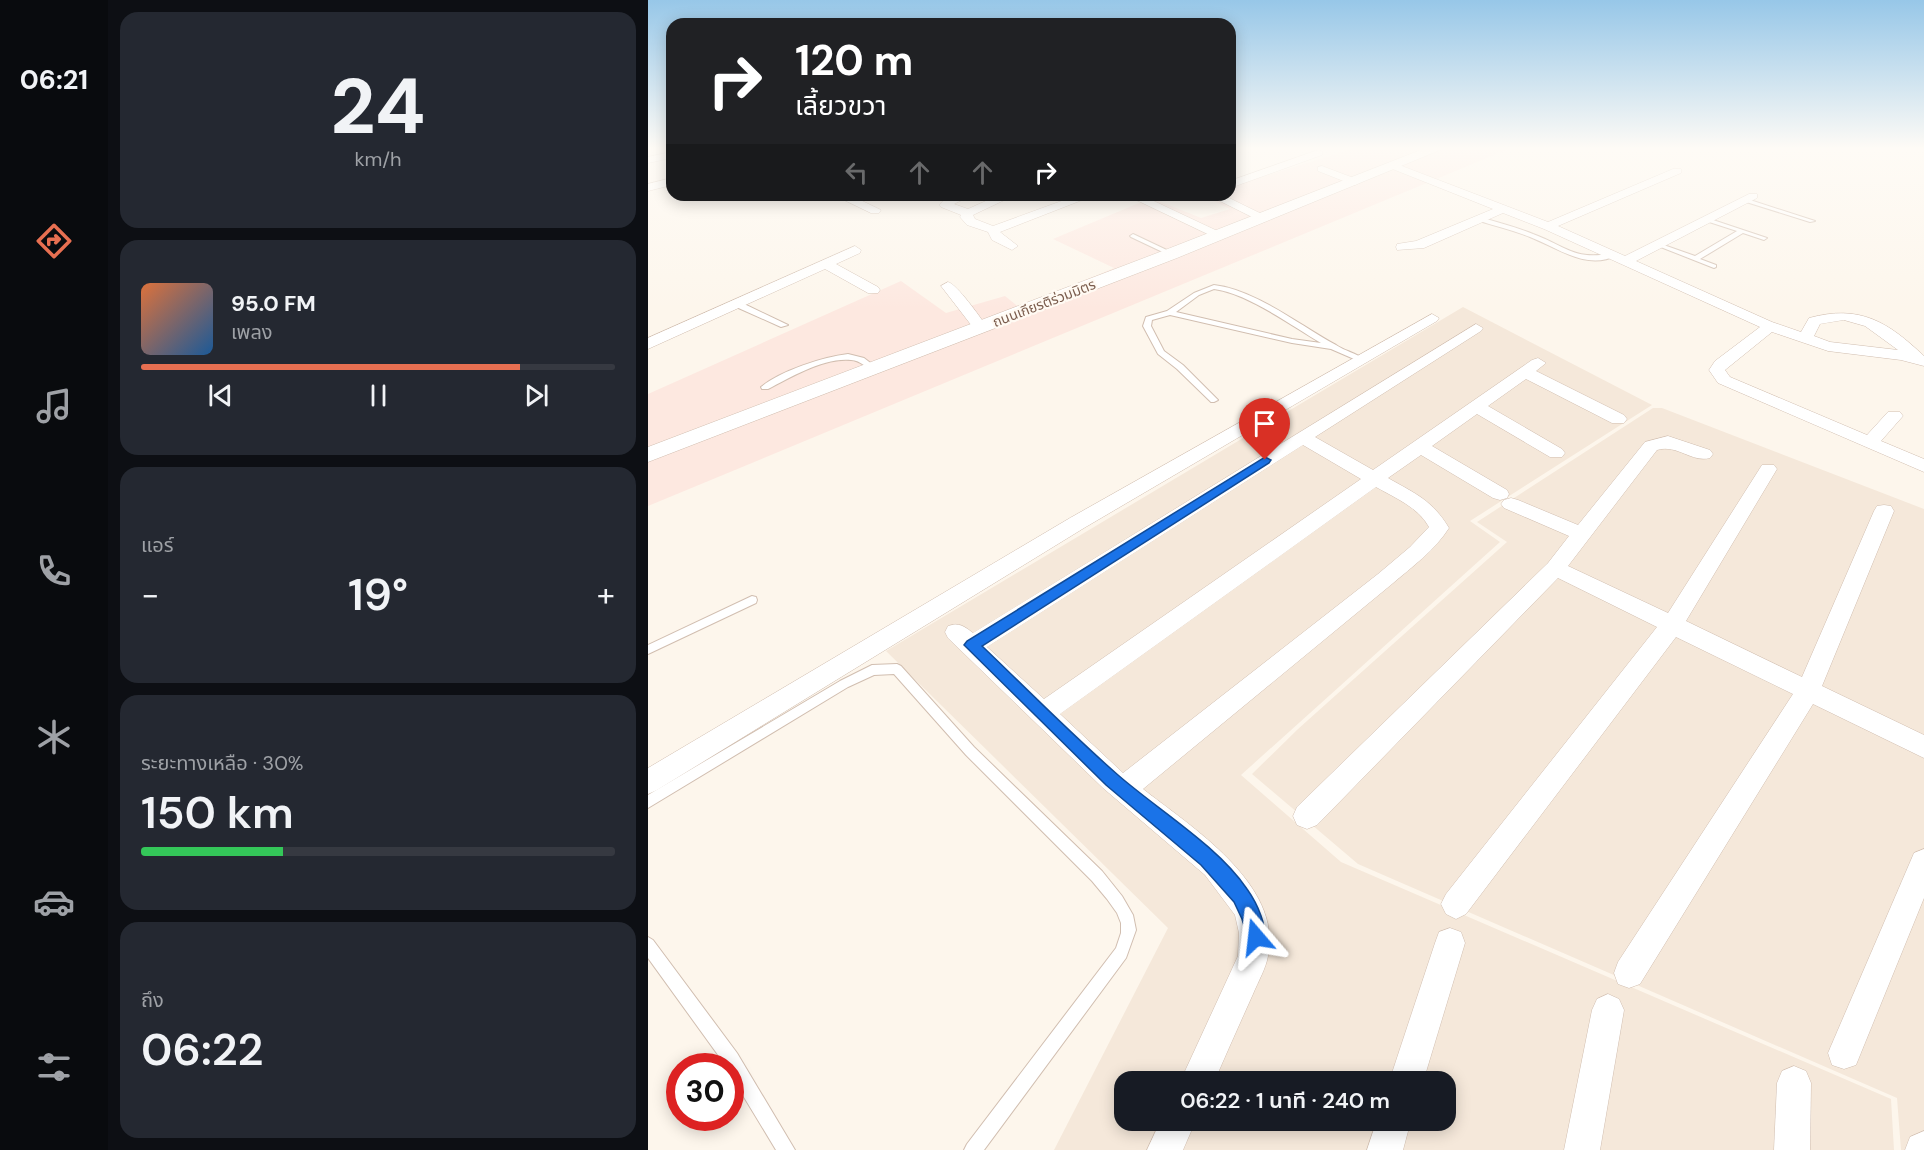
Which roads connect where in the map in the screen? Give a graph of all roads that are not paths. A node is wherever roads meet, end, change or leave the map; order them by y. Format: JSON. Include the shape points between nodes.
{"nodes":[{"id":1,"x":856,"y":202,"type":"edge"},
{"id":2,"x":948,"y":202,"type":"edge"},
{"id":3,"x":994,"y":202,"type":"edge"},
{"id":4,"x":1071,"y":202,"type":"edge"},
{"id":5,"x":1147,"y":202,"type":"edge"},
{"id":6,"x":1228,"y":202,"type":"edge"},
{"id":7,"x":1305,"y":202,"type":"edge"},
{"id":8,"x":1487,"y":202,"type":"edge"},
{"id":9,"x":1605,"y":202,"type":"edge"},
{"id":10,"x":1741,"y":202,"type":"edge"},
{"id":11,"x":1759,"y":202,"type":"edge"},
{"id":12,"x":1504,"y":208,"type":"junction"},
{"id":13,"x":875,"y":210,"type":"dead end"},
{"id":14,"x":968,"y":213,"type":"junction"},
{"id":15,"x":1264,"y":218,"type":"junction"},
{"id":16,"x":1479,"y":219,"type":"junction"},
{"id":17,"x":1706,"y":219,"type":"junction"},
{"id":18,"x":1812,"y":221,"type":"dead end"},
{"id":19,"x":1548,"y":226,"type":"junction"},
{"id":20,"x":993,"y":230,"type":"junction"},
{"id":21,"x":1742,"y":231,"type":"junction"},
{"id":22,"x":1220,"y":235,"type":"junction"},
{"id":23,"x":1134,"y":236,"type":"dead end"},
{"id":24,"x":1764,"y":238,"type":"dead end"},
{"id":25,"x":1656,"y":244,"type":"junction"},
{"id":26,"x":1012,"y":246,"type":"dead end"},
{"id":27,"x":1402,"y":248,"type":"dead end"},
{"id":28,"x":855,"y":250,"type":"dead end"},
{"id":29,"x":1171,"y":254,"type":"junction"},
{"id":30,"x":1621,"y":258,"type":"junction"},
{"id":31,"x":1695,"y":259,"type":"junction"},
{"id":32,"x":825,"y":263,"type":"junction"},
{"id":33,"x":1714,"y":266,"type":"dead end"},
{"id":34,"x":948,"y":286,"type":"dead end"},
{"id":35,"x":873,"y":290,"type":"dead end"},
{"id":36,"x":737,"y":304,"type":"junction"},
{"id":37,"x":1170,"y":313,"type":"junction"},
{"id":38,"x":1432,"y":318,"type":"dead end"},
{"id":39,"x":784,"y":325,"type":"dead end"},
{"id":40,"x":1767,"y":325,"type":"junction"},
{"id":41,"x":980,"y":327,"type":"junction"},
{"id":42,"x":1476,"y":328,"type":"dead end"},
{"id":43,"x":1806,"y":338,"type":"junction"},
{"id":44,"x":648,"y":344,"type":"edge"},
{"id":45,"x":1333,"y":347,"type":"junction"},
{"id":46,"x":1361,"y":360,"type":"junction"},
{"id":47,"x":1921,"y":360,"type":"edge"},
{"id":48,"x":873,"y":368,"type":"junction"},
{"id":49,"x":765,"y":387,"type":"dead end"},
{"id":50,"x":1214,"y":400,"type":"dead end"},
{"id":51,"x":1476,"y":406,"type":"junction"},
{"id":52,"x":1894,"y":416,"type":"dead end"},
{"id":53,"x":1618,"y":419,"type":"dead end"},
{"id":54,"x":1301,"y":437,"type":"junction"},
{"id":55,"x":1869,"y":442,"type":"junction"},
{"id":56,"x":1419,"y":446,"type":"junction"},
{"id":57,"x":1556,"y":453,"type":"dead end"},
{"id":58,"x":1704,"y":453,"type":"dead end"},
{"id":59,"x":648,"y":455,"type":"edge"},
{"id":60,"x":1924,"y":466,"type":"edge"},
{"id":61,"x":1768,"y":469,"type":"dead end"},
{"id":62,"x":1375,"y":477,"type":"junction"},
{"id":63,"x":1884,"y":511,"type":"dead end"},
{"id":64,"x":1582,"y":534,"type":"junction"},
{"id":65,"x":1555,"y":567,"type":"junction"},
{"id":66,"x":752,"y":600,"type":"dead end"},
{"id":67,"x":1672,"y":625,"type":"junction"},
{"id":68,"x":648,"y":650,"type":"edge"},
{"id":69,"x":1808,"y":691,"type":"junction"},
{"id":70,"x":1043,"y":713,"type":"junction"},
{"id":71,"x":1924,"y":747,"type":"edge"},
{"id":72,"x":648,"y":782,"type":"edge"},
{"id":73,"x":1123,"y":789,"type":"junction"},
{"id":74,"x":648,"y":802,"type":"edge"},
{"id":75,"x":1307,"y":816,"type":"dead end"},
{"id":76,"x":1924,"y":863,"type":"edge"},
{"id":77,"x":1456,"y":904,"type":"dead end"},
{"id":78,"x":1450,"y":943,"type":"dead end"},
{"id":79,"x":648,"y":945,"type":"edge"},
{"id":80,"x":1629,"y":973,"type":"dead end"},
{"id":81,"x":1608,"y":1010,"type":"dead end"},
{"id":82,"x":1844,"y":1053,"type":"dead end"},
{"id":83,"x":1202,"y":1071,"type":"edge"},
{"id":84,"x":1409,"y":1071,"type":"edge"},
{"id":85,"x":1794,"y":1083,"type":"dead end"},
{"id":86,"x":1174,"y":1131,"type":"edge"},
{"id":87,"x":1391,"y":1131,"type":"edge"},
{"id":88,"x":786,"y":1150,"type":"edge"},
{"id":89,"x":972,"y":1150,"type":"edge"},
{"id":90,"x":1165,"y":1150,"type":"edge"},
{"id":91,"x":1385,"y":1150,"type":"edge"},
{"id":92,"x":1581,"y":1150,"type":"edge"},
{"id":93,"x":1792,"y":1150,"type":"edge"}],
"edges":[{"from":1,"to":13,"type":"street"},
{"from":2,"to":14,"type":"street","via":[[945,206]]},
{"from":3,"to":14,"type":"street"},
{"from":4,"to":20,"type":"street"},
{"from":5,"to":22,"type":"street"},
{"from":6,"to":15,"type":"street"},
{"from":7,"to":15,"type":"street","name":"ถนนเกียรติร่วมมิตร"},
{"from":8,"to":12,"type":"street"},
{"from":9,"to":19,"type":"street"},
{"from":10,"to":17,"type":"street"},
{"from":11,"to":18,"type":"lane"},
{"from":12,"to":16,"type":"street"},
{"from":12,"to":19,"type":"street"},
{"from":14,"to":20,"type":"street","via":[[966,218],[971,222]]},
{"from":15,"to":22,"type":"street","name":"ถนนเกียรติร่วมมิตร"},
{"from":16,"to":27,"type":"street","via":[[1419,245]]},
{"from":16,"to":30,"type":"lane","via":[[1538,238],[1571,255],[1594,260]]},
{"from":17,"to":21,"type":"lane"},
{"from":17,"to":25,"type":"street"},
{"from":19,"to":30,"type":"street"},
{"from":20,"to":26,"type":"street","via":[[996,237]]},
{"from":21,"to":24,"type":"lane"},
{"from":21,"to":31,"type":"lane"},
{"from":22,"to":29,"type":"street","name":"ถนนเกียรติร่วมมิตร"},
{"from":23,"to":29,"type":"lane"},
{"from":25,"to":30,"type":"street"},
{"from":25,"to":31,"type":"lane"},
{"from":28,"to":32,"type":"street"},
{"from":29,"to":41,"type":"street","name":"ถนนเกียรติร่วมมิตร"},
{"from":30,"to":40,"type":"street"},
{"from":31,"to":33,"type":"lane"},
{"from":32,"to":35,"type":"street"},
{"from":32,"to":36,"type":"street"},
{"from":34,"to":41,"type":"street","via":[[962,301],[970,320]]},
{"from":36,"to":39,"type":"lane"},
{"from":36,"to":44,"type":"street"},
{"from":37,"to":45,"type":"lane"},
{"from":37,"to":45,"type":"lane","via":[[1207,289],[1220,286]]},
{"from":37,"to":50,"type":"lane","via":[[1149,320],[1152,338],[1161,352]]},
{"from":38,"to":46,"type":"street"},
{"from":40,"to":43,"type":"street"},
{"from":40,"to":55,"type":"street","via":[[1762,334],[1717,370],[1724,380]]},
{"from":41,"to":48,"type":"street","name":"ถนนเกียรติร่วมมิตร"},
{"from":42,"to":54,"type":"street"},
{"from":43,"to":47,"type":"street","via":[[1848,350]]},
{"from":43,"to":47,"type":"street","via":[[1814,321],[1849,316],[1875,325]]},
{"from":45,"to":46,"type":"lane"},
{"from":46,"to":72,"type":"street","via":[[1077,523]]},
{"from":48,"to":49,"type":"lane","via":[[858,358],[839,357]]},
{"from":48,"to":59,"type":"street","name":"ถนนเกียรติร่วมมิตร"},
{"from":51,"to":53,"type":"street","via":[[1531,367]]},
{"from":51,"to":56,"type":"street"},
{"from":51,"to":57,"type":"street"},
{"from":52,"to":55,"type":"street"},
{"from":54,"to":62,"type":"street"},
{"from":54,"to":70,"type":"street","via":[[964,639]]},
{"from":55,"to":60,"type":"street"},
{"from":56,"to":62,"type":"street"},
{"from":56,"to":64,"type":"street","via":[[1505,499]]},
{"from":58,"to":64,"type":"street","via":[[1668,441],[1651,446]]},
{"from":61,"to":67,"type":"street"},
{"from":62,"to":70,"type":"street"},
{"from":62,"to":73,"type":"street","via":[[1431,514],[1439,528],[1434,537]]},
{"from":63,"to":69,"type":"street"},
{"from":64,"to":65,"type":"street"},
{"from":65,"to":67,"type":"street"},
{"from":65,"to":75,"type":"street"},
{"from":66,"to":68,"type":"lane"},
{"from":67,"to":69,"type":"street"},
{"from":67,"to":77,"type":"street"},
{"from":69,"to":71,"type":"street"},
{"from":69,"to":80,"type":"street"},
{"from":70,"to":73,"type":"street"},
{"from":73,"to":83,"type":"street","via":[[1208,859],[1240,896],[1251,918],[1256,937],[1253,957]]},
{"from":74,"to":89,"type":"lane","via":[[844,684],[872,670],[897,669],[970,751],[1097,876],[1126,917],[1129,930],[1121,953]]},
{"from":76,"to":82,"type":"street"},
{"from":78,"to":84,"type":"street"},
{"from":79,"to":88,"type":"lane","via":[[731,1059]]},
{"from":81,"to":92,"type":"street"},
{"from":85,"to":93,"type":"street"},
{"from":86,"to":90,"type":"street"},
{"from":87,"to":91,"type":"street"}]}
